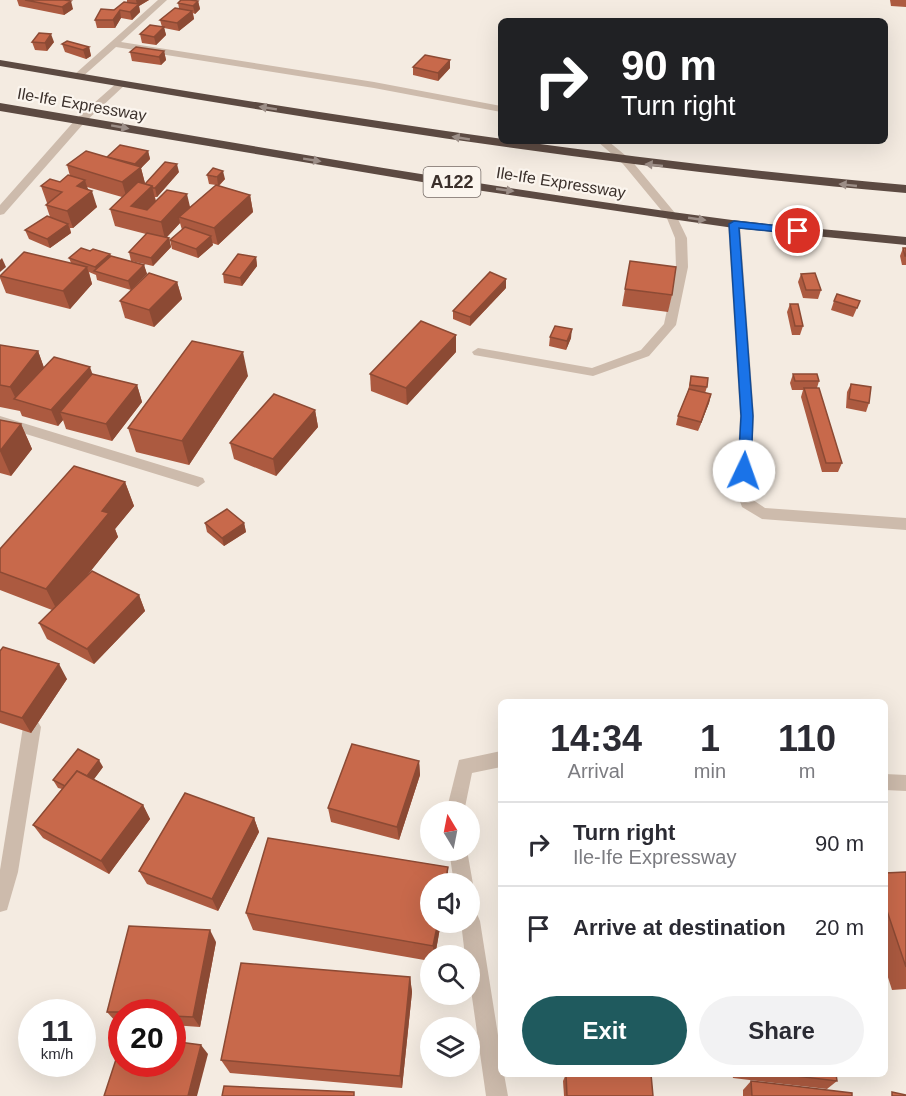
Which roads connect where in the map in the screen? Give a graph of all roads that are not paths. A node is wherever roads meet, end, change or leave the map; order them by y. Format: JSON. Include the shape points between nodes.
{"nodes":[{"id":1,"x":163,"y":0,"type":"edge"},
{"id":2,"x":114,"y":44,"type":"junction"},
{"id":3,"x":0,"y":63,"type":"edge"},
{"id":4,"x":78,"y":76,"type":"junction"},
{"id":5,"x":122,"y":83,"type":"junction"},
{"id":6,"x":0,"y":107,"type":"edge"},
{"id":7,"x":498,"y":109,"type":"edge"},
{"id":8,"x":80,"y":121,"type":"junction"},
{"id":9,"x":498,"y":143,"type":"edge"},
{"id":10,"x":507,"y":144,"type":"edge"},
{"id":11,"x":606,"y":144,"type":"edge"},
{"id":12,"x":627,"y":162,"type":"junction"},
{"id":13,"x":906,"y":189,"type":"edge"},
{"id":14,"x":0,"y":212,"type":"edge"},
{"id":15,"x":671,"y":215,"type":"junction"},
{"id":16,"x":734,"y":224,"type":"junction"},
{"id":17,"x":906,"y":241,"type":"edge"},
{"id":18,"x":478,"y":352,"type":"dead end"},
{"id":19,"x":0,"y":421,"type":"edge"},
{"id":20,"x":198,"y":482,"type":"dead end"},
{"id":21,"x":906,"y":524,"type":"edge"},
{"id":22,"x":32,"y":727,"type":"dead end"},
{"id":23,"x":498,"y":760,"type":"edge"},
{"id":24,"x":888,"y":782,"type":"edge"},
{"id":25,"x":906,"y":783,"type":"edge"},
{"id":26,"x":457,"y":801,"type":"edge"},
{"id":27,"x":0,"y":903,"type":"edge"},
{"id":28,"x":472,"y":933,"type":"edge"},
{"id":29,"x":497,"y":1096,"type":"edge"}],
"edges":[{"from":1,"to":2,"type":"street"},
{"from":2,"to":4,"type":"street"},
{"from":2,"to":7,"type":"street","via":[[374,85]]},
{"from":3,"to":4,"type":"highway","name":"Ile-Ife Expressway","number":"A122"},
{"from":4,"to":5,"type":"highway","name":"Ile-Ife Expressway","number":"A122"},
{"from":5,"to":8,"type":"street"},
{"from":9,"to":5,"type":"highway","name":"Ile-Ife Expressway","number":"A122","one_way":true},
{"from":6,"to":8,"type":"highway","name":"Ile-Ife Expressway","number":"A122"},
{"from":8,"to":14,"type":"street"},
{"from":8,"to":15,"type":"highway","name":"Ile-Ife Expressway","number":"A122","one_way":true},
{"from":12,"to":10,"type":"highway","name":"Ile-Ife Expressway","number":"A122","one_way":true},
{"from":11,"to":12,"type":"street"},
{"from":13,"to":12,"type":"highway","name":"Ile-Ife Expressway","number":"A122","one_way":true},
{"from":12,"to":15,"type":"street"},
{"from":15,"to":16,"type":"highway","name":"Ile-Ife Expressway","number":"A122","one_way":true},
{"from":15,"to":18,"type":"street","via":[[681,238],[682,267],[670,325],[645,353],[593,372]]},
{"from":16,"to":17,"type":"highway","name":"Ile-Ife Expressway","number":"A122"},
{"from":16,"to":21,"type":"street","via":[[747,416],[743,489],[747,503],[762,513]]},
{"from":19,"to":20,"type":"street"},
{"from":22,"to":27,"type":"street","via":[[9,872]]},
{"from":23,"to":26,"type":"street","via":[[465,766]]},
{"from":24,"to":25,"type":"street"},
{"from":28,"to":29,"type":"street"}]}
